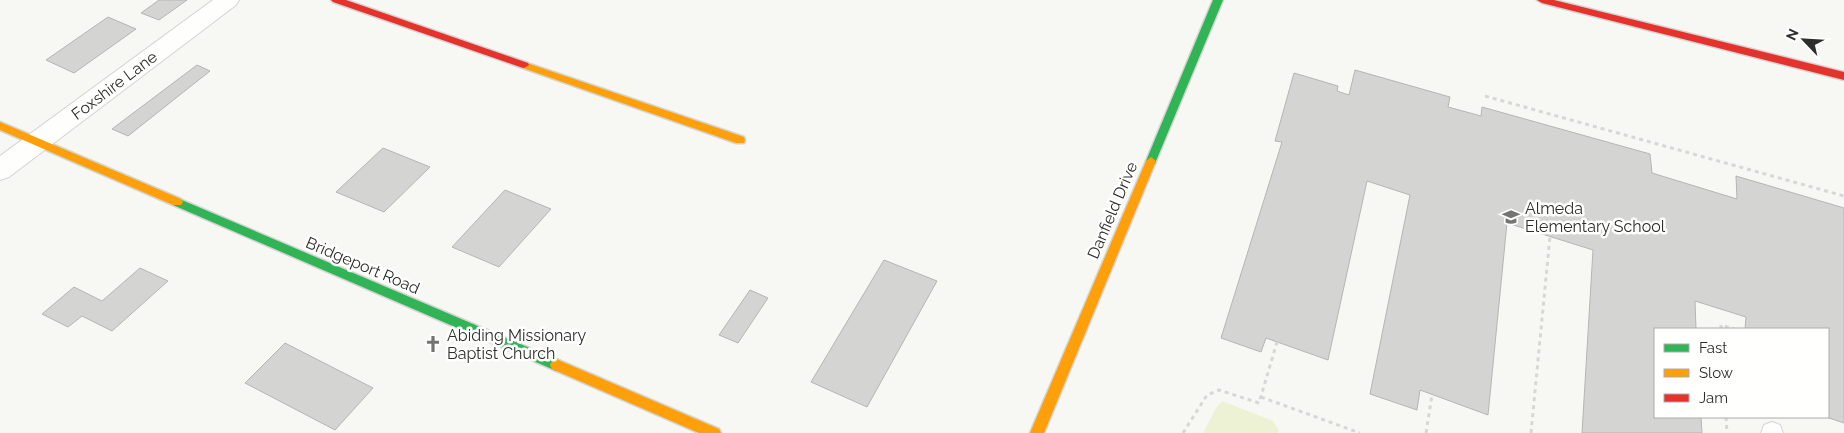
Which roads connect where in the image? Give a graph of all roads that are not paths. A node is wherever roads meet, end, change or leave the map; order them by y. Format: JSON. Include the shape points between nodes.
{"nodes":[{"id":1,"x":228,"y":0,"type":"edge"},
{"id":2,"x":336,"y":0,"type":"edge"},
{"id":3,"x":1218,"y":0,"type":"edge"},
{"id":4,"x":1542,"y":0,"type":"edge"},
{"id":5,"x":1844,"y":76,"type":"edge"},
{"id":6,"x":0,"y":126,"type":"edge"},
{"id":7,"x":740,"y":140,"type":"dead end"},
{"id":8,"x":37,"y":142,"type":"junction"},
{"id":9,"x":0,"y":170,"type":"edge"},
{"id":10,"x":714,"y":433,"type":"edge"},
{"id":11,"x":1037,"y":433,"type":"edge"}],
"edges":[{"from":1,"to":8,"type":"street","name":"Foxshire Lane"},
{"from":2,"to":7,"type":"street"},
{"from":3,"to":11,"type":"street","name":"Danfield Drive"},
{"from":4,"to":5,"type":"street"},
{"from":6,"to":8,"type":"street","name":"Bridgeport Road"},
{"from":8,"to":9,"type":"street","name":"Foxshire Lane"},
{"from":8,"to":10,"type":"street","name":"Bridgeport Road"}]}
